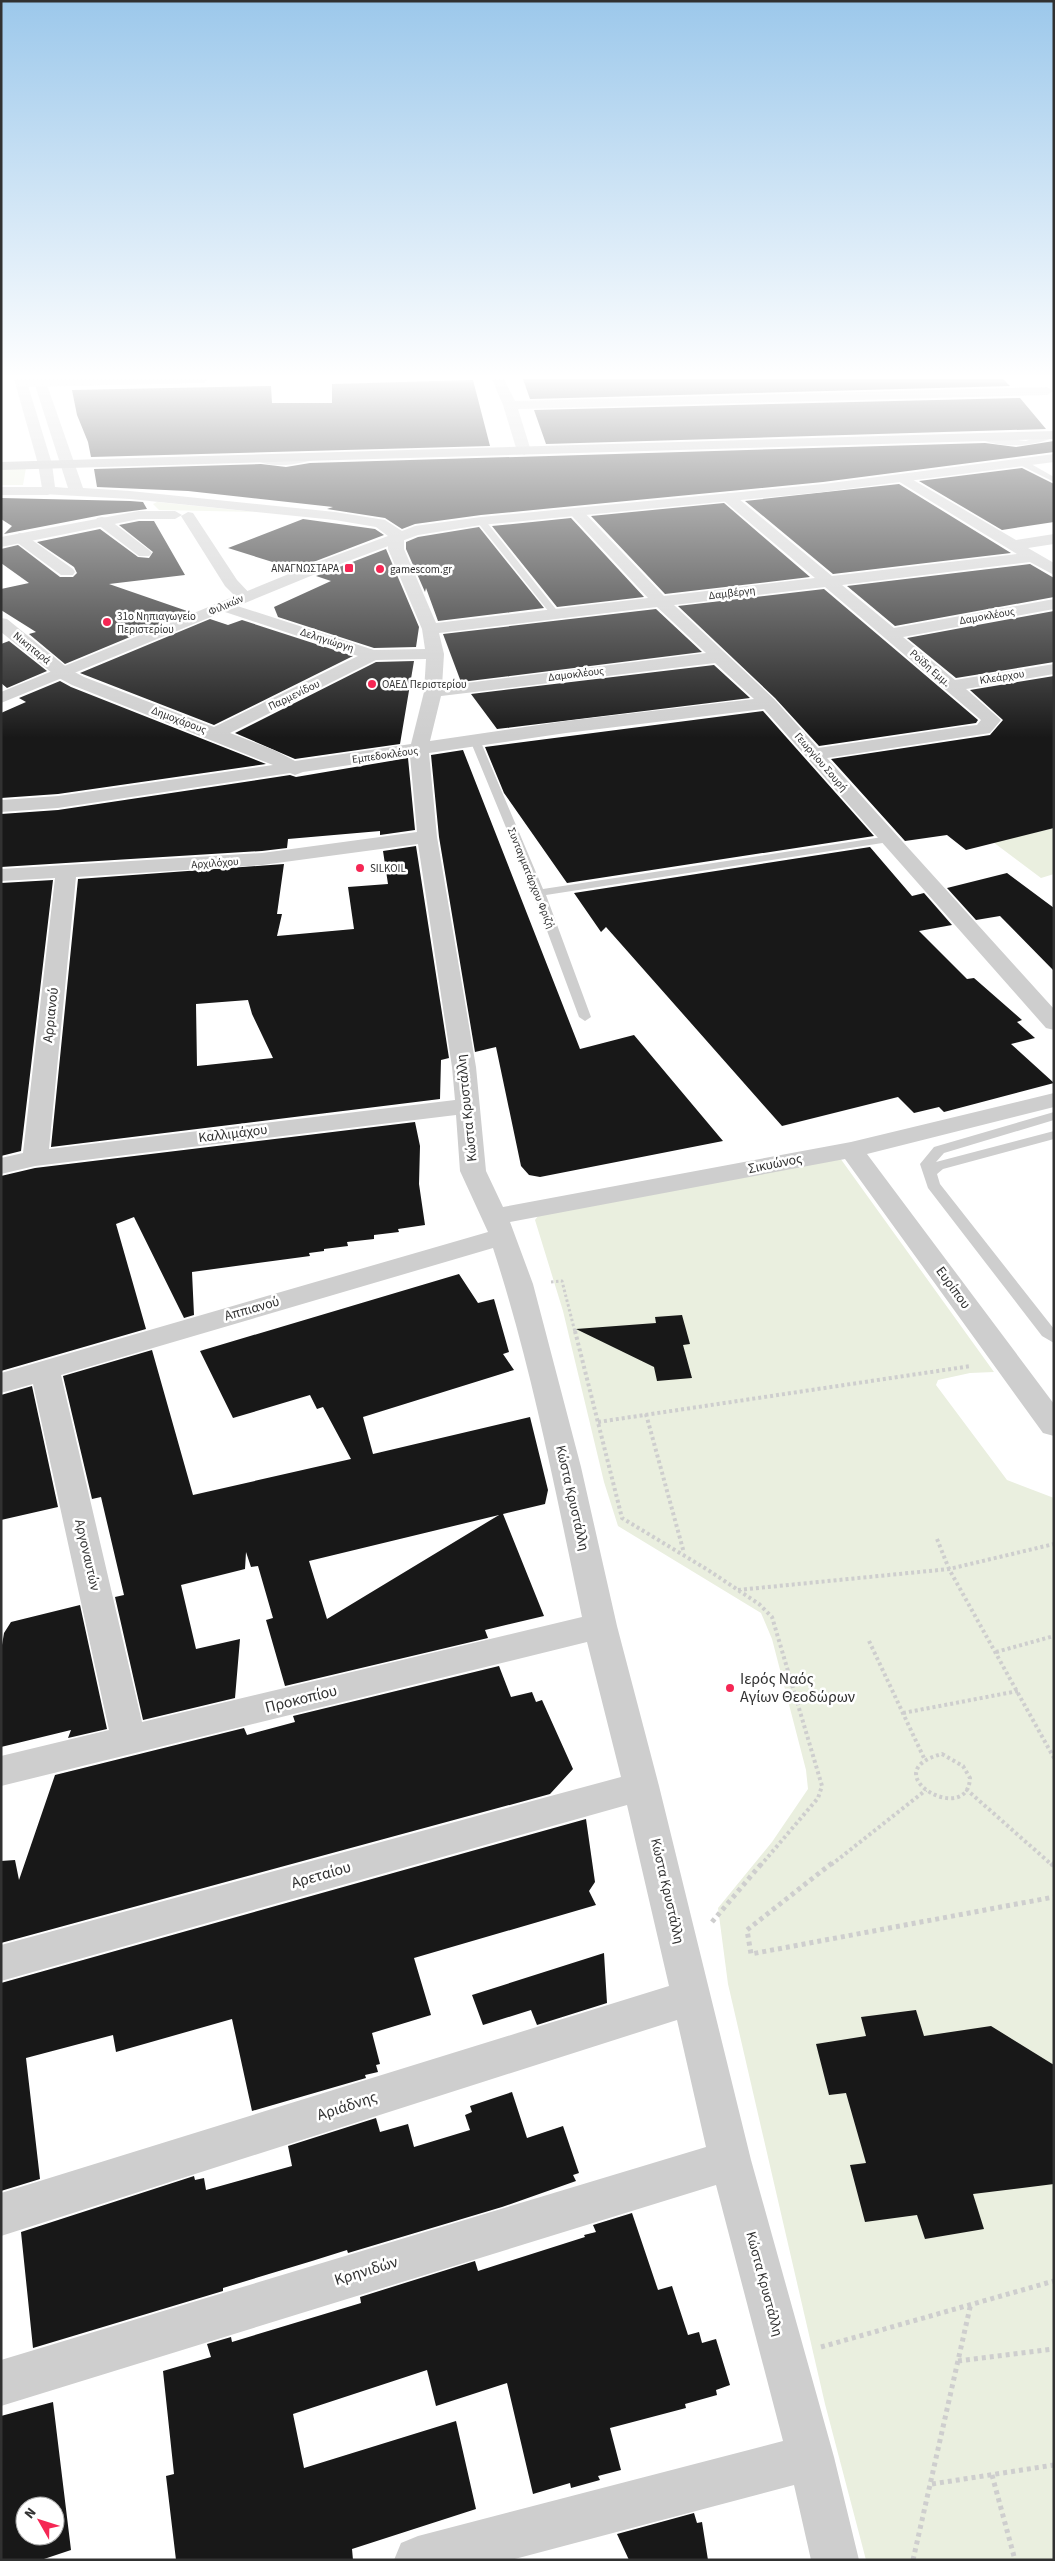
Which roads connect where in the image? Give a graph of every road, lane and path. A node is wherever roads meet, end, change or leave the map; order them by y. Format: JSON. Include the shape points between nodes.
{"nodes":[{"id":1,"x":132,"y":499,"type":"edge"},
{"id":2,"x":162,"y":499,"type":"edge"},
{"id":3,"x":713,"y":499,"type":"edge"},
{"id":4,"x":730,"y":499,"type":"edge"},
{"id":5,"x":937,"y":499,"type":"edge"},
{"id":6,"x":576,"y":512,"type":"junction"},
{"id":7,"x":139,"y":515,"type":"junction"},
{"id":8,"x":188,"y":516,"type":"junction"},
{"id":9,"x":359,"y":520,"type":"junction"},
{"id":10,"x":102,"y":521,"type":"junction"},
{"id":11,"x":481,"y":521,"type":"junction"},
{"id":12,"x":396,"y":537,"type":"junction"},
{"id":13,"x":20,"y":538,"type":"junction"},
{"id":14,"x":1054,"y":539,"type":"edge"},
{"id":15,"x":1,"y":542,"type":"edge"},
{"id":16,"x":1014,"y":545,"type":"junction"},
{"id":17,"x":144,"y":553,"type":"dead end"},
{"id":18,"x":1034,"y":557,"type":"junction"},
{"id":19,"x":1054,"y":570,"type":"edge"},
{"id":20,"x":67,"y":572,"type":"dead end"},
{"id":21,"x":828,"y":581,"type":"junction"},
{"id":22,"x":245,"y":597,"type":"junction"},
{"id":23,"x":660,"y":602,"type":"junction"},
{"id":24,"x":1054,"y":604,"type":"edge"},
{"id":25,"x":222,"y":606,"type":"junction"},
{"id":26,"x":556,"y":614,"type":"junction"},
{"id":27,"x":1,"y":623,"type":"edge"},
{"id":28,"x":890,"y":634,"type":"junction"},
{"id":29,"x":432,"y":642,"type":"junction"},
{"id":30,"x":373,"y":655,"type":"junction"},
{"id":31,"x":719,"y":657,"type":"junction"},
{"id":32,"x":1054,"y":669,"type":"edge"},
{"id":33,"x":63,"y":672,"type":"junction"},
{"id":34,"x":950,"y":686,"type":"junction"},
{"id":35,"x":433,"y":692,"type":"junction"},
{"id":36,"x":1,"y":698,"type":"edge"},
{"id":37,"x":768,"y":703,"type":"junction"},
{"id":38,"x":214,"y":734,"type":"junction"},
{"id":39,"x":475,"y":740,"type":"junction"},
{"id":40,"x":419,"y":750,"type":"junction"},
{"id":41,"x":814,"y":754,"type":"junction"},
{"id":42,"x":295,"y":768,"type":"junction"},
{"id":43,"x":1,"y":793,"type":"edge"},
{"id":44,"x":23,"y":804,"type":"junction"},
{"id":45,"x":1,"y":806,"type":"edge"},
{"id":46,"x":427,"y":837,"type":"junction"},
{"id":47,"x":889,"y":840,"type":"junction"},
{"id":48,"x":66,"y":872,"type":"junction"},
{"id":49,"x":1,"y":875,"type":"edge"},
{"id":50,"x":539,"y":893,"type":"junction"},
{"id":51,"x":585,"y":1017,"type":"dead end"},
{"id":52,"x":1054,"y":1023,"type":"edge"},
{"id":53,"x":1054,"y":1100,"type":"edge"},
{"id":54,"x":466,"y":1106,"type":"junction"},
{"id":55,"x":1054,"y":1116,"type":"edge"},
{"id":56,"x":1054,"y":1135,"type":"edge"},
{"id":57,"x":851,"y":1150,"type":"junction"},
{"id":58,"x":35,"y":1158,"type":"junction"},
{"id":59,"x":1,"y":1166,"type":"edge"},
{"id":60,"x":930,"y":1173,"type":"junction"},
{"id":61,"x":499,"y":1226,"type":"junction"},
{"id":62,"x":519,"y":1284,"type":"junction"},
{"id":63,"x":1054,"y":1338,"type":"edge"},
{"id":64,"x":1007,"y":1361,"type":"junction"},
{"id":65,"x":45,"y":1370,"type":"junction"},
{"id":66,"x":1,"y":1383,"type":"edge"},
{"id":67,"x":646,"y":1414,"type":"junction"},
{"id":68,"x":598,"y":1422,"type":"junction"},
{"id":69,"x":1054,"y":1426,"type":"edge"},
{"id":70,"x":937,"y":1540,"type":"dead end"},
{"id":71,"x":1054,"y":1544,"type":"edge"},
{"id":72,"x":684,"y":1554,"type":"junction"},
{"id":73,"x":949,"y":1569,"type":"junction"},
{"id":74,"x":738,"y":1590,"type":"junction"},
{"id":75,"x":600,"y":1626,"type":"junction"},
{"id":76,"x":1054,"y":1636,"type":"edge"},
{"id":77,"x":869,"y":1641,"type":"dead end"},
{"id":78,"x":996,"y":1652,"type":"junction"},
{"id":79,"x":1018,"y":1691,"type":"junction"},
{"id":80,"x":903,"y":1713,"type":"junction"},
{"id":81,"x":129,"y":1741,"type":"junction"},
{"id":82,"x":924,"y":1758,"type":"junction"},
{"id":83,"x":1054,"y":1758,"type":"edge"},
{"id":84,"x":1,"y":1771,"type":"edge"},
{"id":85,"x":642,"y":1786,"type":"junction"},
{"id":86,"x":966,"y":1789,"type":"junction"},
{"id":87,"x":926,"y":1790,"type":"junction"},
{"id":88,"x":1054,"y":1866,"type":"edge"},
{"id":89,"x":1054,"y":1897,"type":"edge"},
{"id":90,"x":682,"y":1956,"type":"junction"},
{"id":91,"x":1,"y":1964,"type":"edge"},
{"id":92,"x":692,"y":1997,"type":"junction"},
{"id":93,"x":730,"y":2160,"type":"junction"},
{"id":94,"x":1,"y":2215,"type":"edge"},
{"id":95,"x":1054,"y":2281,"type":"edge"},
{"id":96,"x":971,"y":2303,"type":"junction"},
{"id":97,"x":1054,"y":2349,"type":"edge"},
{"id":98,"x":784,"y":2358,"type":"junction"},
{"id":99,"x":958,"y":2361,"type":"junction"},
{"id":100,"x":1,"y":2383,"type":"edge"},
{"id":101,"x":811,"y":2457,"type":"junction"},
{"id":102,"x":1054,"y":2465,"type":"edge"},
{"id":103,"x":992,"y":2475,"type":"junction"},
{"id":104,"x":932,"y":2484,"type":"junction"},
{"id":105,"x":418,"y":2560,"type":"edge"},
{"id":106,"x":835,"y":2560,"type":"edge"},
{"id":107,"x":913,"y":2560,"type":"edge"},
{"id":108,"x":1015,"y":2560,"type":"edge"}],
"edges":[{"from":1,"to":7,"type":"street"},
{"from":2,"to":9,"type":"street"},
{"from":3,"to":6,"type":"street","name":"Φιλικών"},
{"from":4,"to":21,"type":"street","name":"Ροϊδη Εμμ."},
{"from":5,"to":16,"type":"street"},
{"from":6,"to":11,"type":"street","name":"Φιλικών"},
{"from":6,"to":23,"type":"street","name":"Γεωργίου Σουρή"},
{"from":7,"to":8,"type":"street"},
{"from":7,"to":10,"type":"street"},
{"from":8,"to":9,"type":"street"},
{"from":8,"to":22,"type":"street","via":[[231,583]]},
{"from":9,"to":12,"type":"street","via":[[391,527]]},
{"from":10,"to":13,"type":"street"},
{"from":10,"to":17,"type":"street"},
{"from":11,"to":12,"type":"street","name":"Φιλικών","via":[[434,527]]},
{"from":11,"to":26,"type":"lane"},
{"from":12,"to":22,"type":"street","name":"Φιλικών"},
{"from":12,"to":29,"type":"street","name":"Κώστα Κρυστάλλη","via":[[396,548]]},
{"from":13,"to":15,"type":"street"},
{"from":13,"to":20,"type":"street"},
{"from":14,"to":16,"type":"street"},
{"from":16,"to":18,"type":"street"},
{"from":18,"to":19,"type":"street"},
{"from":18,"to":21,"type":"street","name":"Δαμβέργη"},
{"from":21,"to":23,"type":"street","name":"Δαμβέργη"},
{"from":21,"to":28,"type":"street","name":"Ροϊδη Εμμ."},
{"from":22,"to":25,"type":"street","name":"Φιλικών"},
{"from":23,"to":26,"type":"street","name":"Δαμβέργη"},
{"from":23,"to":31,"type":"street","name":"Γεωργίου Σουρή"},
{"from":24,"to":28,"type":"street","name":"Δαμοκλέους"},
{"from":25,"to":30,"type":"street","name":"Δεληγιώργη"},
{"from":25,"to":33,"type":"street","name":"Φιλικών"},
{"from":26,"to":29,"type":"street","name":"Δαμβέργη"},
{"from":27,"to":33,"type":"street","name":"Νικηταρά"},
{"from":28,"to":34,"type":"street","name":"Ροϊδη Εμμ."},
{"from":29,"to":30,"type":"street","name":"Δεληγιώργη"},
{"from":29,"to":35,"type":"street","name":"Κώστα Κρυστάλλη"},
{"from":30,"to":38,"type":"street","name":"Παρμενίδου"},
{"from":31,"to":35,"type":"street","name":"Δαμοκλέους"},
{"from":31,"to":37,"type":"street","name":"Γεωργίου Σουρή"},
{"from":32,"to":34,"type":"street","name":"Κλεάρχου"},
{"from":33,"to":36,"type":"street","name":"Φιλικών"},
{"from":33,"to":38,"type":"street","name":"Δημοχάρους","via":[[78,681]]},
{"from":34,"to":41,"type":"street","name":"Ροϊδη Εμμ.","via":[[992,720],[990,724],[967,732]]},
{"from":35,"to":40,"type":"street","name":"Κώστα Κρυστάλλη"},
{"from":37,"to":39,"type":"street","name":"Εμπεδοκλέους"},
{"from":37,"to":41,"type":"street","name":"Γεωργίου Σουρή"},
{"from":38,"to":42,"type":"street","name":"Δημοχάρους"},
{"from":39,"to":40,"type":"street","name":"Εμπεδοκλέους"},
{"from":39,"to":50,"type":"lane","name":"Συνταγματάρχου Φριζή"},
{"from":40,"to":42,"type":"street","name":"Εμπεδοκλέους"},
{"from":40,"to":46,"type":"street","name":"Κώστα Κρυστάλλη"},
{"from":41,"to":47,"type":"street","name":"Γεωργίου Σουρή"},
{"from":42,"to":44,"type":"street","name":"Εμπεδοκλέους","via":[[58,802]]},
{"from":43,"to":44,"type":"street"},
{"from":44,"to":45,"type":"street","name":"Εμπεδοκλέους"},
{"from":46,"to":48,"type":"street","name":"Αρχιλόχου","via":[[262,860]]},
{"from":46,"to":54,"type":"street","name":"Κώστα Κρυστάλλη","via":[[464,1067]]},
{"from":47,"to":50,"type":"lane"},
{"from":47,"to":52,"type":"street","name":"Γεωργίου Σουρή"},
{"from":48,"to":49,"type":"street","name":"Αρχιλόχου"},
{"from":48,"to":58,"type":"street","name":"Αρριανού"},
{"from":50,"to":51,"type":"lane","name":"Συνταγματάρχου Φριζή"},
{"from":53,"to":57,"type":"street","name":"Σικυώνος"},
{"from":54,"to":58,"type":"street","name":"Καλλιμάχου"},
{"from":54,"to":61,"type":"street","name":"Κώστα Κρυστάλλη","via":[[473,1171]]},
{"from":55,"to":60,"type":"lane","via":[[939,1150],[926,1164]]},
{"from":56,"to":60,"type":"lane","via":[[938,1166]]},
{"from":57,"to":61,"type":"street","name":"Σικυώνος"},
{"from":57,"to":64,"type":"street","name":"Ευρίπου"},
{"from":58,"to":59,"type":"street","name":"Καλλιμάχου"},
{"from":60,"to":63,"type":"lane","via":[[933,1185]]},
{"from":61,"to":62,"type":"street","name":"Κώστα Κρυστάλλη"},
{"from":61,"to":65,"type":"street","name":"Αππιανού"},
{"from":62,"to":68,"type":"path","via":[[562,1281]]},
{"from":62,"to":75,"type":"street","name":"Κώστα Κρυστάλλη","via":[[566,1467]]},
{"from":64,"to":67,"type":"path"},
{"from":64,"to":69,"type":"street","name":"Ευρίπου"},
{"from":65,"to":66,"type":"street","name":"Αππιανού"},
{"from":65,"to":81,"type":"street","name":"Αργοναυτών"},
{"from":67,"to":68,"type":"path"},
{"from":67,"to":72,"type":"path"},
{"from":68,"to":72,"type":"path","via":[[622,1518]]},
{"from":70,"to":73,"type":"path"},
{"from":71,"to":73,"type":"path"},
{"from":72,"to":74,"type":"path","via":[[716,1572]]},
{"from":73,"to":74,"type":"path"},
{"from":73,"to":78,"type":"path"},
{"from":74,"to":90,"type":"path","via":[[763,1604],[772,1617],[822,1786],[818,1798]]},
{"from":75,"to":81,"type":"street","name":"Προκοπίου"},
{"from":75,"to":85,"type":"street","name":"Κώστα Κρυστάλλη"},
{"from":76,"to":78,"type":"path"},
{"from":77,"to":80,"type":"path"},
{"from":78,"to":79,"type":"path"},
{"from":79,"to":80,"type":"path"},
{"from":79,"to":83,"type":"path"},
{"from":80,"to":82,"type":"path"},
{"from":81,"to":84,"type":"street","name":"Προκοπίου"},
{"from":82,"to":86,"type":"path","via":[[942,1754],[956,1758],[966,1767],[970,1778]]},
{"from":82,"to":87,"type":"path","via":[[915,1773],[919,1784]]},
{"from":85,"to":90,"type":"street","name":"Κώστα Κρυστάλλη"},
{"from":85,"to":91,"type":"street","name":"Αρεταίου"},
{"from":86,"to":87,"type":"path","via":[[957,1797],[943,1798]]},
{"from":86,"to":88,"type":"path"},
{"from":87,"to":89,"type":"path","via":[[747,1930],[751,1954]]},
{"from":90,"to":92,"type":"street","name":"Κώστα Κρυστάλλη"},
{"from":92,"to":93,"type":"street","name":"Κώστα Κρυστάλλη"},
{"from":92,"to":94,"type":"street","name":"Αριάδνης"},
{"from":93,"to":98,"type":"street","name":"Κώστα Κρυστάλλη"},
{"from":93,"to":100,"type":"street","name":"Κρηνιδών"},
{"from":95,"to":96,"type":"path"},
{"from":96,"to":98,"type":"path"},
{"from":96,"to":99,"type":"path"},
{"from":97,"to":99,"type":"path"},
{"from":98,"to":101,"type":"street","name":"Κώστα Κρυστάλλη"},
{"from":99,"to":104,"type":"path"},
{"from":101,"to":105,"type":"street"},
{"from":101,"to":106,"type":"street","name":"Κώστα Κρυστάλλη"},
{"from":102,"to":103,"type":"path"},
{"from":103,"to":104,"type":"path"},
{"from":103,"to":108,"type":"path"},
{"from":104,"to":107,"type":"path"}]}
